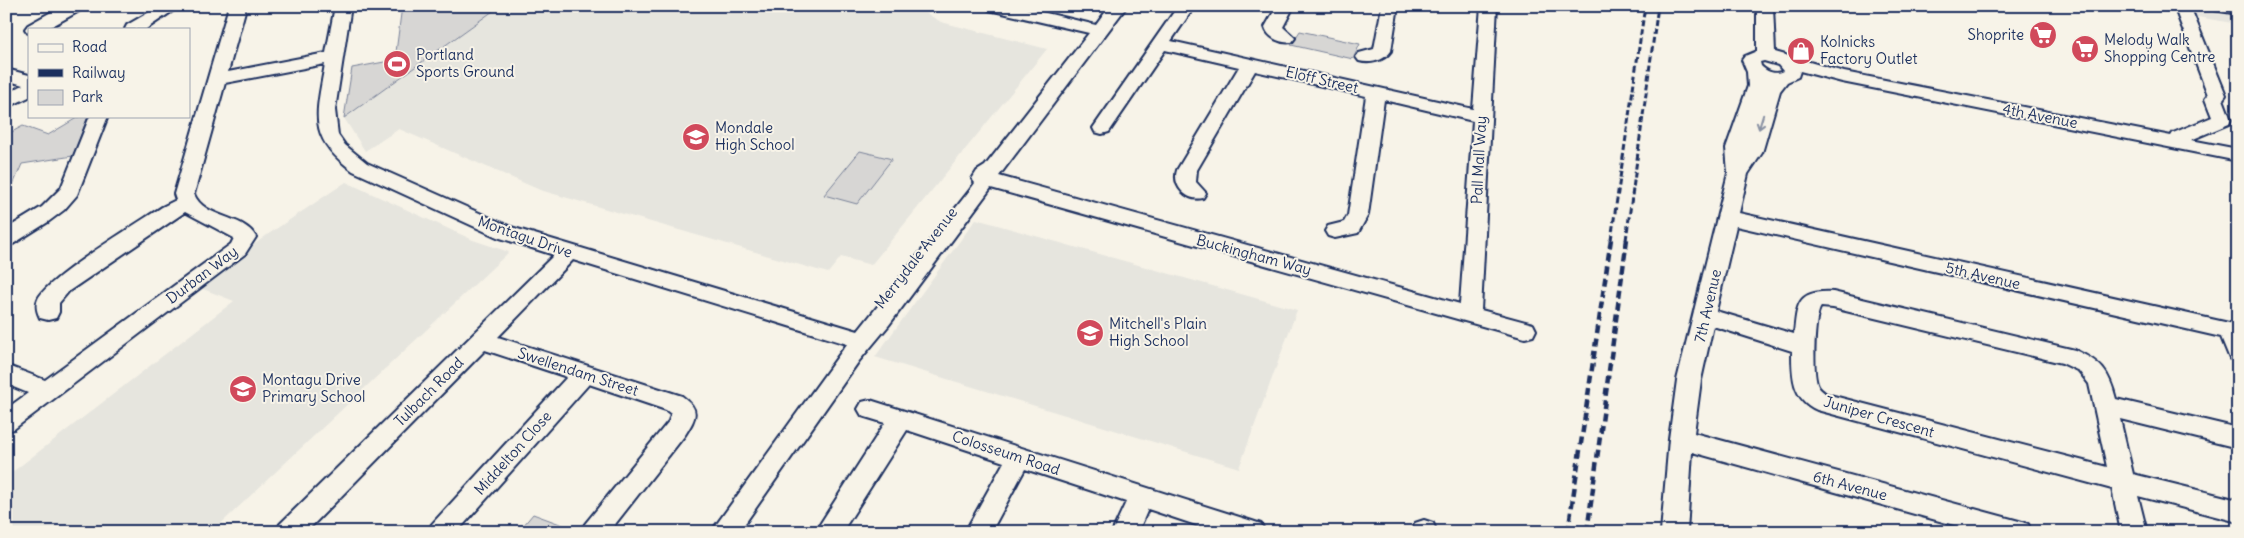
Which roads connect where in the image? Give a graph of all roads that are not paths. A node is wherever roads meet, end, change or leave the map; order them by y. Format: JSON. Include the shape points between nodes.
{"nodes":[{"id":1,"x":75,"y":6,"type":"edge"},
{"id":2,"x":172,"y":6,"type":"edge"},
{"id":3,"x":236,"y":6,"type":"edge"},
{"id":4,"x":343,"y":6,"type":"edge"},
{"id":5,"x":995,"y":6,"type":"edge"},
{"id":6,"x":1119,"y":6,"type":"edge"},
{"id":7,"x":1188,"y":6,"type":"edge"},
{"id":8,"x":1286,"y":6,"type":"edge"},
{"id":9,"x":1390,"y":6,"type":"edge"},
{"id":10,"x":1489,"y":6,"type":"edge"},
{"id":11,"x":1766,"y":6,"type":"edge"},
{"id":12,"x":2182,"y":6,"type":"edge"},
{"id":13,"x":2220,"y":6,"type":"edge"},
{"id":14,"x":2238,"y":9,"type":"edge"},
{"id":15,"x":1028,"y":10,"type":"edge"},
{"id":16,"x":36,"y":28,"type":"edge"},
{"id":17,"x":135,"y":28,"type":"edge"},
{"id":18,"x":1100,"y":31,"type":"junction"},
{"id":19,"x":1286,"y":38,"type":"dead end"},
{"id":20,"x":1161,"y":44,"type":"junction"},
{"id":21,"x":336,"y":57,"type":"junction"},
{"id":22,"x":1365,"y":57,"type":"dead end"},
{"id":23,"x":1250,"y":64,"type":"junction"},
{"id":24,"x":1761,"y":64,"type":"junction"},
{"id":25,"x":1785,"y":72,"type":"junction"},
{"id":26,"x":6,"y":74,"type":"edge"},
{"id":27,"x":218,"y":79,"type":"junction"},
{"id":28,"x":28,"y":81,"type":"edge"},
{"id":29,"x":28,"y":90,"type":"edge"},
{"id":30,"x":1376,"y":92,"type":"junction"},
{"id":31,"x":6,"y":102,"type":"edge"},
{"id":32,"x":1482,"y":117,"type":"junction"},
{"id":33,"x":98,"y":118,"type":"edge"},
{"id":34,"x":1102,"y":128,"type":"dead end"},
{"id":35,"x":2180,"y":137,"type":"dead end"},
{"id":36,"x":2238,"y":155,"type":"edge"},
{"id":37,"x":1738,"y":174,"type":"junction"},
{"id":38,"x":989,"y":175,"type":"junction"},
{"id":39,"x":1196,"y":193,"type":"dead end"},
{"id":40,"x":186,"y":203,"type":"junction"},
{"id":41,"x":1728,"y":217,"type":"junction"},
{"id":42,"x":1335,"y":231,"type":"dead end"},
{"id":43,"x":6,"y":239,"type":"edge"},
{"id":44,"x":569,"y":252,"type":"junction"},
{"id":45,"x":48,"y":312,"type":"dead end"},
{"id":46,"x":1470,"y":314,"type":"junction"},
{"id":47,"x":1706,"y":316,"type":"junction"},
{"id":48,"x":1526,"y":330,"type":"dead end"},
{"id":49,"x":2234,"y":332,"type":"edge"},
{"id":50,"x":482,"y":340,"type":"junction"},
{"id":51,"x":857,"y":345,"type":"junction"},
{"id":52,"x":1804,"y":346,"type":"junction"},
{"id":53,"x":2238,"y":353,"type":"edge"},
{"id":54,"x":6,"y":374,"type":"edge"},
{"id":55,"x":584,"y":374,"type":"junction"},
{"id":56,"x":47,"y":391,"type":"junction"},
{"id":57,"x":2107,"y":406,"type":"junction"},
{"id":58,"x":870,"y":410,"type":"dead end"},
{"id":59,"x":901,"y":419,"type":"junction"},
{"id":60,"x":6,"y":422,"type":"edge"},
{"id":61,"x":2238,"y":438,"type":"edge"},
{"id":62,"x":1681,"y":439,"type":"junction"},
{"id":63,"x":1019,"y":457,"type":"junction"},
{"id":64,"x":2123,"y":481,"type":"junction"},
{"id":65,"x":1141,"y":496,"type":"junction"},
{"id":66,"x":2238,"y":510,"type":"edge"},
{"id":67,"x":289,"y":532,"type":"edge"},
{"id":68,"x":441,"y":532,"type":"edge"},
{"id":69,"x":594,"y":532,"type":"edge"},
{"id":70,"x":724,"y":532,"type":"edge"},
{"id":71,"x":828,"y":532,"type":"edge"},
{"id":72,"x":978,"y":532,"type":"edge"},
{"id":73,"x":1126,"y":532,"type":"edge"},
{"id":74,"x":1252,"y":532,"type":"edge"},
{"id":75,"x":1674,"y":532,"type":"edge"},
{"id":76,"x":2019,"y":532,"type":"edge"},
{"id":77,"x":2134,"y":532,"type":"edge"}],
"edges":[{"from":1,"to":16,"type":"street"},
{"from":2,"to":17,"type":"street"},
{"from":3,"to":27,"type":"street"},
{"from":4,"to":21,"type":"street","name":"Montagu Drive"},
{"from":5,"to":15,"type":"street"},
{"from":6,"to":18,"type":"street","name":"Merrydale Avenue"},
{"from":7,"to":20,"type":"street"},
{"from":8,"to":19,"type":"street","via":[[1274,27]]},
{"from":9,"to":22,"type":"street","via":[[1382,51]]},
{"from":10,"to":32,"type":"street","name":"Pall Mall Way"},
{"from":11,"to":24,"type":"street","name":"7th Avenue"},
{"from":12,"to":35,"type":"street","via":[[2217,95],[2214,99],[2222,120]]},
{"from":13,"to":14,"type":"street"},
{"from":15,"to":18,"type":"street"},
{"from":18,"to":38,"type":"street","name":"Merrydale Avenue"},
{"from":20,"to":23,"type":"street","name":"Eloff Street"},
{"from":20,"to":34,"type":"street"},
{"from":21,"to":27,"type":"street"},
{"from":21,"to":44,"type":"street","name":"Montagu Drive","via":[[326,121],[329,135],[348,158],[384,180],[452,210],[504,232]]},
{"from":23,"to":30,"type":"street","name":"Eloff Street"},
{"from":23,"to":39,"type":"street","via":[[1187,170],[1184,178]]},
{"from":24,"to":25,"type":"street","name":"4th Avenue"},
{"from":24,"to":37,"type":"street","name":"7th Avenue","via":[[1736,148]]},
{"from":25,"to":36,"type":"street","name":"4th Avenue","via":[[1842,77]]},
{"from":25,"to":37,"type":"street","name":"7th Avenue","one_way":true,"via":[[1771,90],[1752,153]]},
{"from":26,"to":28,"type":"street"},
{"from":27,"to":40,"type":"street","via":[[184,194]]},
{"from":29,"to":31,"type":"street"},
{"from":30,"to":32,"type":"street","name":"Eloff Street"},
{"from":30,"to":42,"type":"street","via":[[1358,215],[1351,228]]},
{"from":32,"to":46,"type":"street","name":"Pall Mall Way"},
{"from":33,"to":43,"type":"street","via":[[64,198]]},
{"from":37,"to":41,"type":"street","name":"7th Avenue"},
{"from":38,"to":46,"type":"street","name":"Buckingham Way","via":[[997,183]]},
{"from":38,"to":51,"type":"street","name":"Merrydale Avenue"},
{"from":40,"to":45,"type":"street","via":[[61,286],[48,301]]},
{"from":40,"to":56,"type":"street","name":"Durban Way","via":[[238,231],[246,237],[244,242]]},
{"from":41,"to":47,"type":"street","name":"7th Avenue"},
{"from":41,"to":49,"type":"street","name":"5th Avenue"},
{"from":44,"to":50,"type":"street","name":"Tulbach Road"},
{"from":44,"to":51,"type":"street","name":"Montagu Drive"},
{"from":46,"to":48,"type":"street","name":"Buckingham Way"},
{"from":47,"to":52,"type":"street"},
{"from":47,"to":62,"type":"street","name":"7th Avenue","via":[[1690,380]]},
{"from":49,"to":53,"type":"street"},
{"from":50,"to":55,"type":"street","name":"Swellendam Street"},
{"from":50,"to":67,"type":"street","name":"Tulbach Road"},
{"from":51,"to":70,"type":"street","name":"Merrydale Avenue"},
{"from":52,"to":57,"type":"street","name":"Juniper Crescent","via":[[1809,304],[1823,298],[2067,356],[2095,372]]},
{"from":52,"to":64,"type":"street","name":"Juniper Crescent","via":[[1805,384],[1821,402]]},
{"from":54,"to":56,"type":"street"},
{"from":55,"to":68,"type":"street","name":"Middelton Close"},
{"from":55,"to":69,"type":"street","name":"Swellendam Street","via":[[674,403],[682,408],[684,414],[677,428]]},
{"from":56,"to":60,"type":"street","name":"Durban Way"},
{"from":57,"to":61,"type":"street"},
{"from":57,"to":64,"type":"street"},
{"from":58,"to":59,"type":"street","name":"Colosseum Road"},
{"from":59,"to":63,"type":"street","name":"Colosseum Road"},
{"from":59,"to":71,"type":"street"},
{"from":62,"to":75,"type":"street","name":"7th Avenue"},
{"from":62,"to":76,"type":"street","name":"6th Avenue"},
{"from":63,"to":65,"type":"street","name":"Colosseum Road"},
{"from":63,"to":72,"type":"street"},
{"from":64,"to":66,"type":"street","name":"Juniper Crescent"},
{"from":64,"to":77,"type":"street"},
{"from":65,"to":73,"type":"street"},
{"from":65,"to":74,"type":"street","name":"Colosseum Road"}]}
